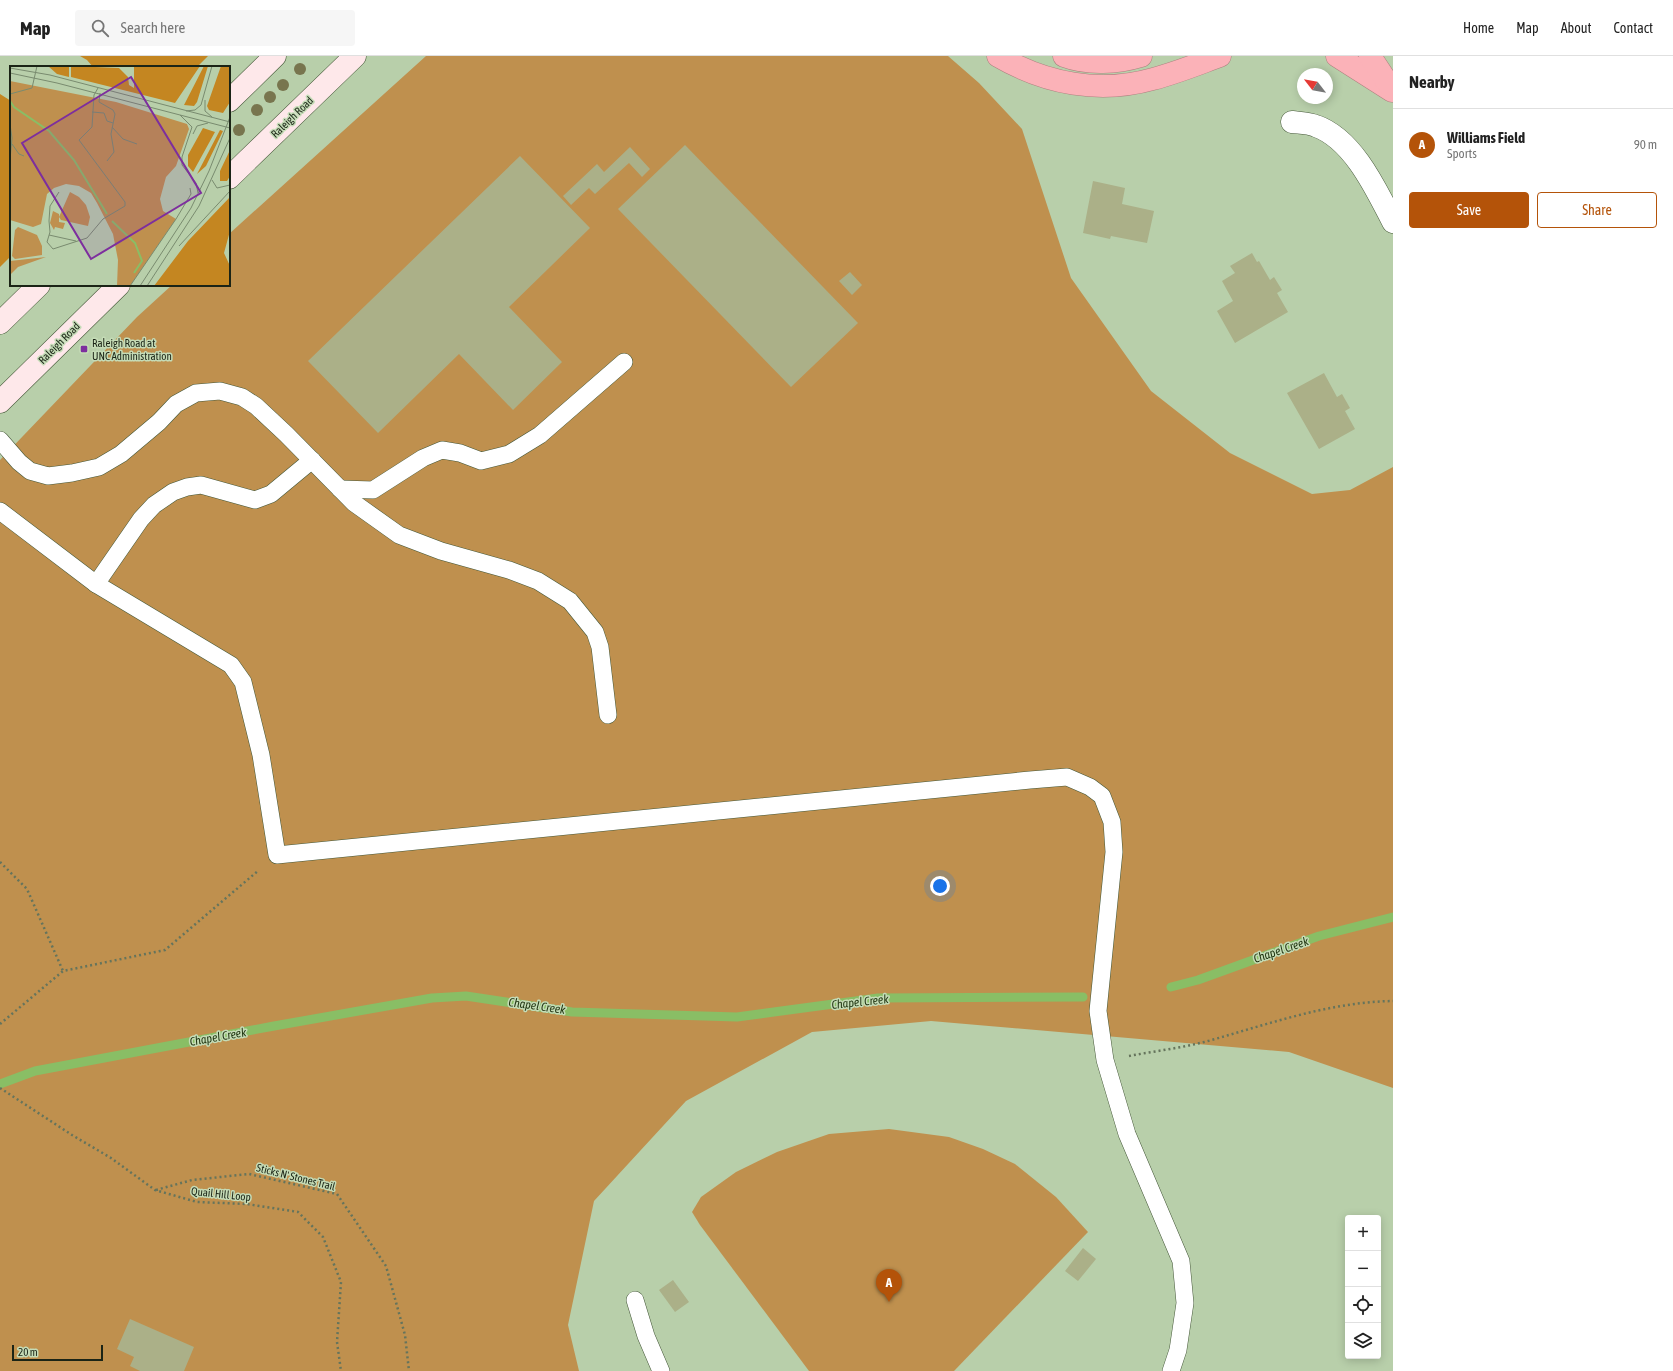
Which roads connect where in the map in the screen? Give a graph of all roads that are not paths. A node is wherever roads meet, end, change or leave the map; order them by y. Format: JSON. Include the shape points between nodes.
{"nodes":[{"id":1,"x":275,"y":56,"type":"edge"},
{"id":2,"x":355,"y":56,"type":"edge"},
{"id":3,"x":998,"y":56,"type":"edge"},
{"id":4,"x":1064,"y":56,"type":"edge"},
{"id":5,"x":1141,"y":56,"type":"edge"},
{"id":6,"x":1220,"y":56,"type":"edge"},
{"id":7,"x":1337,"y":56,"type":"edge"},
{"id":8,"x":1370,"y":56,"type":"edge"},
{"id":9,"x":1393,"y":92,"type":"edge"},
{"id":10,"x":230,"y":100,"type":"edge"},
{"id":11,"x":1292,"y":122,"type":"dead end"},
{"id":12,"x":230,"y":177,"type":"edge"},
{"id":13,"x":1393,"y":222,"type":"edge"},
{"id":14,"x":38,"y":286,"type":"edge"},
{"id":15,"x":118,"y":286,"type":"edge"},
{"id":16,"x":0,"y":323,"type":"edge"},
{"id":17,"x":624,"y":362,"type":"dead end"},
{"id":18,"x":0,"y":402,"type":"edge"},
{"id":19,"x":0,"y":440,"type":"edge"},
{"id":20,"x":312,"y":460,"type":"junction"},
{"id":21,"x":340,"y":488,"type":"junction"},
{"id":22,"x":0,"y":511,"type":"edge"},
{"id":23,"x":96,"y":584,"type":"junction"},
{"id":24,"x":608,"y":715,"type":"dead end"},
{"id":25,"x":634,"y":1300,"type":"dead end"},
{"id":26,"x":661,"y":1371,"type":"edge"},
{"id":27,"x":1171,"y":1371,"type":"edge"}],
"edges":[{"from":1,"to":10,"type":"main road"},
{"from":2,"to":12,"type":"main road","name":"Raleigh Road"},
{"from":3,"to":6,"type":"highway","via":[[1046,78],[1089,86],[1110,86],[1154,79]]},
{"from":4,"to":5,"type":"highway","via":[[1095,62]]},
{"from":7,"to":9,"type":"highway"},
{"from":8,"to":9,"type":"highway"},
{"from":11,"to":13,"type":"street","via":[[1315,125],[1333,134],[1351,152]]},
{"from":14,"to":16,"type":"main road"},
{"from":15,"to":18,"type":"main road","name":"Raleigh Road"},
{"from":17,"to":21,"type":"lane","via":[[540,435],[509,454],[481,461],[442,450],[423,458],[373,490]]},
{"from":19,"to":20,"type":"lane","via":[[19,462],[30,470],[48,476],[72,474],[99,467],[122,454],[176,404],[196,393],[220,391],[242,397],[256,406]]},
{"from":20,"to":21,"type":"lane"},
{"from":20,"to":23,"type":"lane","via":[[270,494],[255,500],[200,485],[173,492],[154,505],[141,519]]},
{"from":21,"to":24,"type":"lane","via":[[354,503],[399,535],[538,581],[570,601],[595,632],[600,646]]},
{"from":22,"to":23,"type":"lane"},
{"from":23,"to":27,"type":"lane","via":[[231,665],[243,682],[261,755],[277,856],[1067,777],[1090,787],[1102,796],[1112,822],[1114,852],[1098,1011],[1105,1060],[1127,1134],[1181,1261],[1185,1303],[1178,1350]]},
{"from":25,"to":26,"type":"lane"}]}
